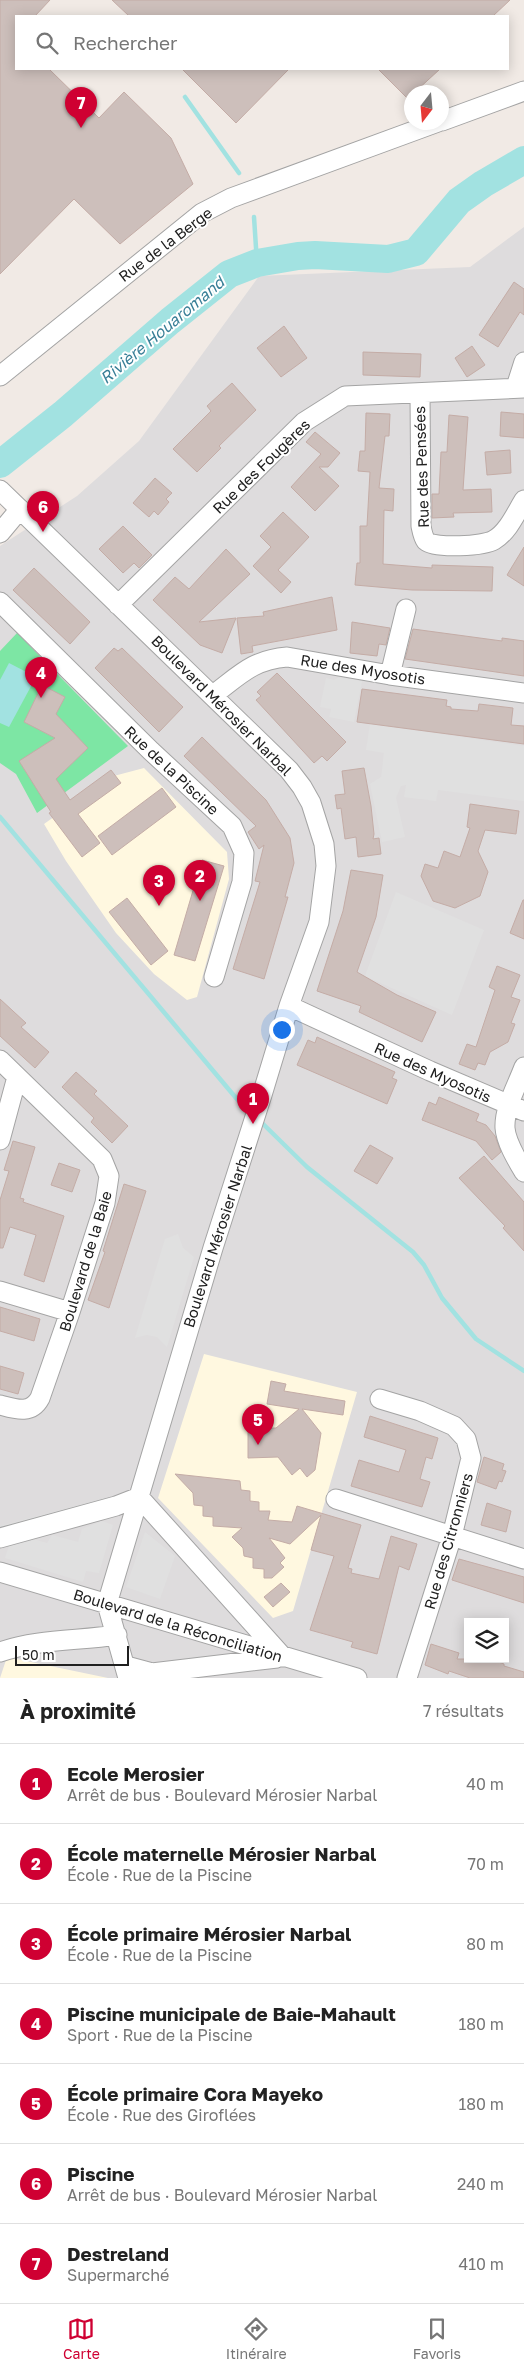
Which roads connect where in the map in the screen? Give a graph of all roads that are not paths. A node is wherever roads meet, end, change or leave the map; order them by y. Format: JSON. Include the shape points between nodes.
{"nodes":[{"id":1,"x":524,"y":91,"type":"edge"},
{"id":2,"x":449,"y":118,"type":"edge"},
{"id":3,"x":416,"y":130,"type":"edge"},
{"id":4,"x":524,"y":362,"type":"edge"},
{"id":5,"x":0,"y":376,"type":"edge"},
{"id":6,"x":520,"y":388,"type":"edge"},
{"id":7,"x":420,"y":394,"type":"junction"},
{"id":8,"x":0,"y":490,"type":"edge"},
{"id":9,"x":524,"y":500,"type":"edge"},
{"id":10,"x":20,"y":509,"type":"junction"},
{"id":11,"x":0,"y":533,"type":"edge"},
{"id":12,"x":0,"y":602,"type":"edge"},
{"id":13,"x":118,"y":605,"type":"junction"},
{"id":14,"x":406,"y":609,"type":"dead end"},
{"id":15,"x":390,"y":675,"type":"junction"},
{"id":16,"x":524,"y":693,"type":"edge"},
{"id":17,"x":213,"y":694,"type":"junction"},
{"id":18,"x":214,"y":977,"type":"dead end"},
{"id":19,"x":289,"y":1006,"type":"junction"},
{"id":20,"x":0,"y":1060,"type":"edge"},
{"id":21,"x":524,"y":1067,"type":"edge"},
{"id":22,"x":17,"y":1077,"type":"junction"},
{"id":23,"x":517,"y":1108,"type":"edge"},
{"id":24,"x":0,"y":1140,"type":"edge"},
{"id":25,"x":524,"y":1172,"type":"edge"},
{"id":26,"x":0,"y":1291,"type":"edge"},
{"id":27,"x":70,"y":1312,"type":"junction"},
{"id":28,"x":380,"y":1399,"type":"dead end"},
{"id":29,"x":0,"y":1405,"type":"edge"},
{"id":30,"x":139,"y":1497,"type":"junction"},
{"id":31,"x":336,"y":1500,"type":"dead end"},
{"id":32,"x":452,"y":1536,"type":"junction"},
{"id":33,"x":0,"y":1538,"type":"edge"},
{"id":34,"x":524,"y":1559,"type":"edge"},
{"id":35,"x":0,"y":1572,"type":"edge"},
{"id":36,"x":107,"y":1604,"type":"junction"},
{"id":37,"x":117,"y":1635,"type":"junction"},
{"id":38,"x":0,"y":1652,"type":"edge"},
{"id":39,"x":283,"y":1657,"type":"junction"},
{"id":40,"x":127,"y":1672,"type":"edge"},
{"id":41,"x":336,"y":1675,"type":"edge"},
{"id":42,"x":356,"y":1678,"type":"edge"},
{"id":43,"x":408,"y":1678,"type":"edge"}],
"edges":[{"from":1,"to":2,"type":"street"},
{"from":3,"to":5,"type":"street","name":"Rue de la Berge","via":[[231,198],[202,213]]},
{"from":4,"to":6,"type":"street"},
{"from":6,"to":7,"type":"street","name":"Rue des Fougères"},
{"from":7,"to":9,"type":"street","name":"Rue des Pensées","via":[[421,526],[426,540],[450,546],[493,540],[509,525]]},
{"from":7,"to":13,"type":"street","name":"Rue des Fougères","via":[[345,396],[304,422]]},
{"from":8,"to":10,"type":"street","name":"Boulevard Mérosier Narbal"},
{"from":10,"to":11,"type":"street"},
{"from":10,"to":13,"type":"street","name":"Boulevard Mérosier Narbal"},
{"from":12,"to":18,"type":"street","name":"Rue de la Piscine","via":[[232,826],[244,853],[242,882]]},
{"from":13,"to":17,"type":"street","name":"Boulevard Mérosier Narbal"},
{"from":14,"to":15,"type":"street"},
{"from":15,"to":16,"type":"street","name":"Rue des Myosotis"},
{"from":15,"to":17,"type":"street","name":"Rue des Myosotis","via":[[287,657],[274,658],[252,665]]},
{"from":17,"to":19,"type":"street","name":"Boulevard Mérosier Narbal","via":[[302,787],[324,844],[326,866],[319,922]]},
{"from":19,"to":23,"type":"street","name":"Rue des Myosotis"},
{"from":19,"to":30,"type":"street","name":"Boulevard Mérosier Narbal","via":[[179,1356]]},
{"from":20,"to":22,"type":"street","name":"Boulevard de la Baie"},
{"from":21,"to":23,"type":"street"},
{"from":22,"to":24,"type":"street"},
{"from":22,"to":27,"type":"street","name":"Boulevard de la Baie","via":[[102,1159],[108,1170],[105,1203]]},
{"from":23,"to":25,"type":"street","via":[[505,1129]]},
{"from":26,"to":27,"type":"street"},
{"from":27,"to":29,"type":"street","name":"Boulevard de la Baie","via":[[38,1402],[25,1410]]},
{"from":28,"to":32,"type":"street","name":"Rue des Citronniers","via":[[438,1418],[454,1426],[466,1438],[471,1458]]},
{"from":30,"to":33,"type":"street"},
{"from":30,"to":36,"type":"street","name":"Boulevard Mérosier Narbal"},
{"from":30,"to":39,"type":"street"},
{"from":31,"to":32,"type":"street"},
{"from":32,"to":34,"type":"street"},
{"from":32,"to":43,"type":"street","name":"Rue des Citronniers"},
{"from":35,"to":36,"type":"street","name":"Boulevard de la Réconciliation"},
{"from":36,"to":37,"type":"street"},
{"from":36,"to":39,"type":"street","name":"Boulevard de la Réconciliation"},
{"from":37,"to":38,"type":"street","via":[[52,1641]]},
{"from":37,"to":40,"type":"street"},
{"from":39,"to":40,"type":"street"},
{"from":39,"to":41,"type":"street","name":"Boulevard de la Réconciliation"},
{"from":41,"to":42,"type":"street","name":"Boulevard de la Réconciliation"}]}
